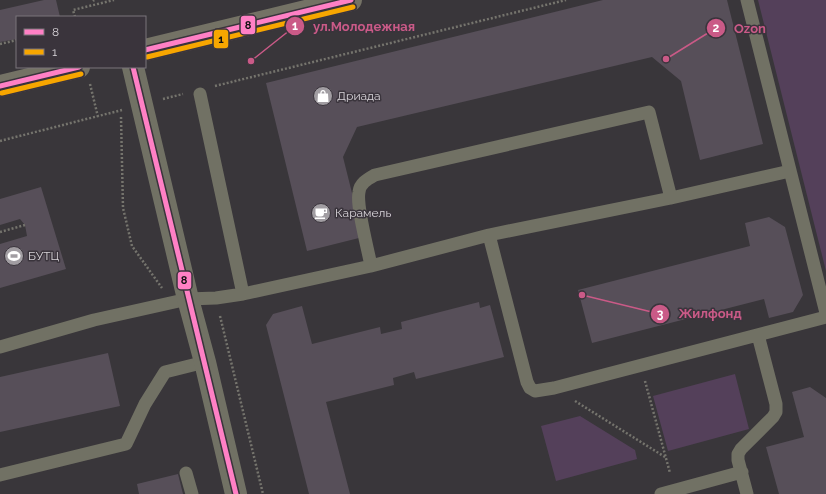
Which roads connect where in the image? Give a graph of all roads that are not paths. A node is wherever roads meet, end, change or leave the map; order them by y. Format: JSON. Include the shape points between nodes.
{"nodes":[{"id":1,"x":351,"y":0,"type":"edge"},
{"id":2,"x":747,"y":0,"type":"edge"},
{"id":3,"x":146,"y":50,"type":"edge"},
{"id":4,"x":134,"y":68,"type":"edge"},
{"id":5,"x":84,"y":74,"type":"edge"},
{"id":6,"x":0,"y":86,"type":"edge"},
{"id":7,"x":200,"y":94,"type":"dead end"},
{"id":8,"x":790,"y":171,"type":"junction"},
{"id":9,"x":671,"y":198,"type":"junction"},
{"id":10,"x":489,"y":235,"type":"junction"},
{"id":11,"x":371,"y":266,"type":"junction"},
{"id":12,"x":243,"y":294,"type":"junction"},
{"id":13,"x":180,"y":301,"type":"junction"},
{"id":14,"x":826,"y":313,"type":"edge"},
{"id":15,"x":826,"y":317,"type":"edge"},
{"id":16,"x":758,"y":335,"type":"junction"},
{"id":17,"x":0,"y":347,"type":"edge"},
{"id":18,"x":205,"y":362,"type":"junction"},
{"id":19,"x":186,"y":472,"type":"dead end"},
{"id":20,"x":742,"y":472,"type":"junction"},
{"id":21,"x":0,"y":475,"type":"edge"},
{"id":22,"x":192,"y":494,"type":"edge"},
{"id":23,"x":236,"y":494,"type":"edge"},
{"id":24,"x":661,"y":494,"type":"edge"},
{"id":25,"x":748,"y":494,"type":"edge"}],
"edges":[{"from":1,"to":3,"type":"street"},
{"from":2,"to":8,"type":"lane"},
{"from":4,"to":13,"type":"street","via":[[151,102]]},
{"from":5,"to":6,"type":"street"},
{"from":7,"to":12,"type":"lane"},
{"from":8,"to":9,"type":"lane"},
{"from":8,"to":14,"type":"lane"},
{"from":9,"to":10,"type":"lane"},
{"from":9,"to":11,"type":"lane","via":[[649,112],[375,175],[365,181],[358,191],[358,203]]},
{"from":10,"to":11,"type":"lane"},
{"from":10,"to":16,"type":"lane","via":[[526,382],[535,391]]},
{"from":11,"to":12,"type":"lane"},
{"from":12,"to":13,"type":"lane"},
{"from":13,"to":17,"type":"lane","via":[[94,320]]},
{"from":13,"to":18,"type":"street"},
{"from":15,"to":16,"type":"lane"},
{"from":16,"to":20,"type":"lane","via":[[776,412],[738,454]]},
{"from":18,"to":21,"type":"lane","via":[[165,372],[145,404],[126,444]]},
{"from":18,"to":23,"type":"street"},
{"from":19,"to":22,"type":"lane"},
{"from":20,"to":24,"type":"lane"},
{"from":20,"to":25,"type":"lane"}]}
